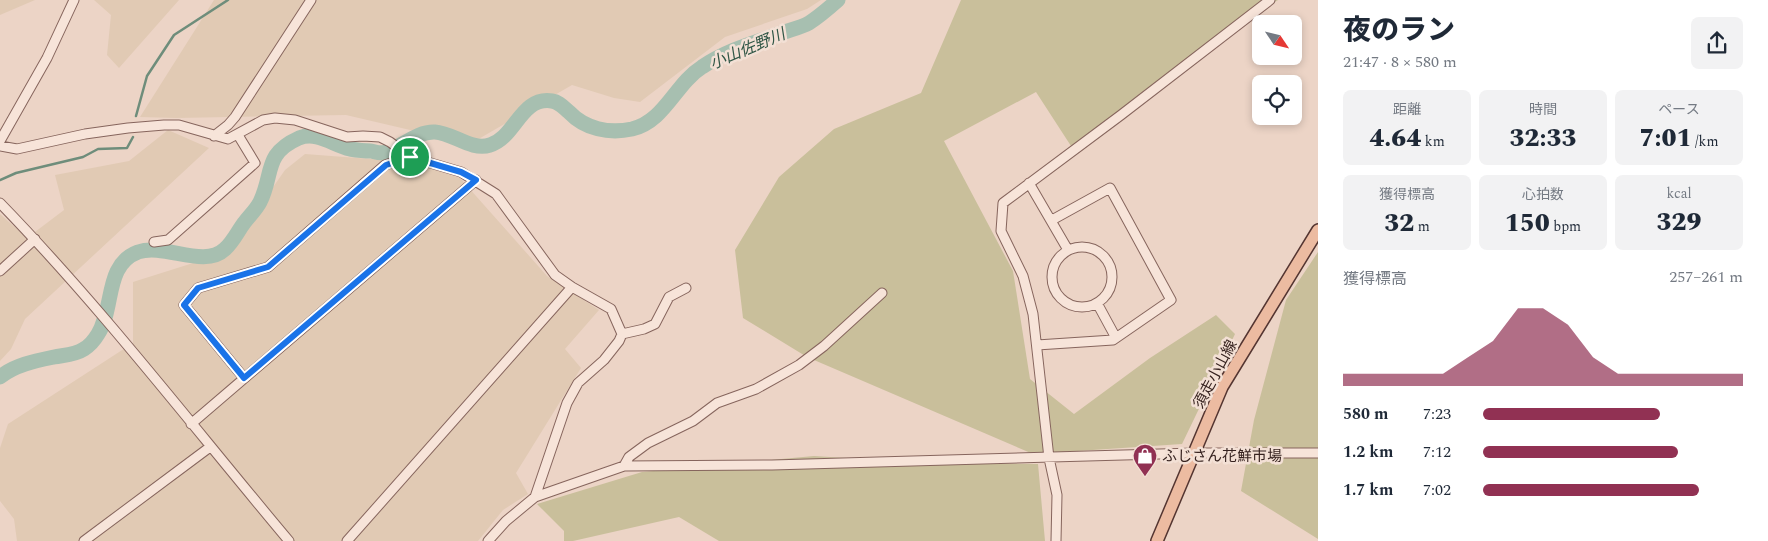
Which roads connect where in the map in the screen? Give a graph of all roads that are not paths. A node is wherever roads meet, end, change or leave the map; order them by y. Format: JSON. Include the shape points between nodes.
{"nodes":[{"id":1,"x":74,"y":0,"type":"edge"},
{"id":2,"x":311,"y":0,"type":"edge"},
{"id":3,"x":1270,"y":0,"type":"edge"},
{"id":4,"x":238,"y":135,"type":"junction"},
{"id":5,"x":214,"y":136,"type":"junction"},
{"id":6,"x":0,"y":141,"type":"edge"},
{"id":7,"x":0,"y":146,"type":"edge"},
{"id":8,"x":408,"y":155,"type":"junction"},
{"id":9,"x":476,"y":180,"type":"junction"},
{"id":10,"x":1029,"y":183,"type":"junction"},
{"id":11,"x":0,"y":203,"type":"edge"},
{"id":12,"x":1052,"y":220,"type":"junction"},
{"id":13,"x":1318,"y":230,"type":"edge"},
{"id":14,"x":35,"y":239,"type":"junction"},
{"id":15,"x":154,"y":242,"type":"dead end"},
{"id":16,"x":1068,"y":250,"type":"junction"},
{"id":17,"x":0,"y":271,"type":"edge"},
{"id":18,"x":572,"y":287,"type":"junction"},
{"id":19,"x":686,"y":288,"type":"dead end"},
{"id":20,"x":882,"y":293,"type":"dead end"},
{"id":21,"x":1097,"y":303,"type":"junction"},
{"id":22,"x":622,"y":334,"type":"junction"},
{"id":23,"x":1116,"y":338,"type":"junction"},
{"id":24,"x":1037,"y":345,"type":"junction"},
{"id":25,"x":244,"y":378,"type":"junction"},
{"id":26,"x":191,"y":424,"type":"junction"},
{"id":27,"x":210,"y":447,"type":"junction"},
{"id":28,"x":1195,"y":453,"type":"junction"},
{"id":29,"x":1318,"y":453,"type":"edge"},
{"id":30,"x":1048,"y":458,"type":"junction"},
{"id":31,"x":624,"y":466,"type":"junction"},
{"id":32,"x":535,"y":498,"type":"junction"},
{"id":33,"x":84,"y":541,"type":"edge"},
{"id":34,"x":289,"y":541,"type":"edge"},
{"id":35,"x":347,"y":541,"type":"edge"},
{"id":36,"x":488,"y":541,"type":"edge"},
{"id":37,"x":1056,"y":541,"type":"edge"},
{"id":38,"x":1157,"y":541,"type":"edge"}],
"edges":[{"from":1,"to":6,"type":"street","via":[[47,58]]},
{"from":2,"to":5,"type":"street","via":[[235,117]]},
{"from":3,"to":10,"type":"street"},
{"from":4,"to":5,"type":"street","via":[[228,139]]},
{"from":4,"to":8,"type":"street","via":[[263,120],[296,120],[347,137],[380,137]]},
{"from":4,"to":15,"type":"street","via":[[255,163],[168,240]]},
{"from":5,"to":7,"type":"street","via":[[179,125],[164,125],[102,132],[17,149]]},
{"from":8,"to":9,"type":"street"},
{"from":8,"to":25,"type":"street","via":[[386,165],[268,267],[198,288],[184,305]]},
{"from":9,"to":18,"type":"street","via":[[496,194],[555,275]]},
{"from":9,"to":25,"type":"street"},
{"from":10,"to":12,"type":"street"},
{"from":10,"to":24,"type":"street","via":[[1003,203],[1001,231],[1023,276]]},
{"from":11,"to":14,"type":"street"},
{"from":12,"to":16,"type":"street"},
{"from":12,"to":23,"type":"street","via":[[1110,188],[1171,300]]},
{"from":13,"to":28,"type":"main road","name":"須走小山線","via":[[1222,387]]},
{"from":14,"to":17,"type":"street"},
{"from":14,"to":26,"type":"street"},
{"from":16,"to":21,"type":"street","via":[[1088,247],[1098,251],[1108,263],[1112,277],[1110,287]]},
{"from":16,"to":21,"type":"street","via":[[1055,263],[1052,282],[1055,291],[1061,299],[1078,307]]},
{"from":18,"to":22,"type":"street","via":[[611,309]]},
{"from":18,"to":35,"type":"street"},
{"from":19,"to":22,"type":"street","via":[[669,297],[655,324]]},
{"from":20,"to":31,"type":"street","via":[[799,365],[756,388],[717,403],[693,421],[648,443]]},
{"from":21,"to":23,"type":"street"},
{"from":22,"to":32,"type":"street","via":[[604,360],[578,383],[567,403]]},
{"from":23,"to":24,"type":"street"},
{"from":24,"to":30,"type":"street"},
{"from":25,"to":26,"type":"street"},
{"from":26,"to":27,"type":"street"},
{"from":27,"to":33,"type":"street"},
{"from":27,"to":34,"type":"street"},
{"from":28,"to":29,"type":"street"},
{"from":28,"to":30,"type":"street"},
{"from":28,"to":38,"type":"main road","name":"須走小山線"},
{"from":30,"to":31,"type":"street"},
{"from":30,"to":37,"type":"street","via":[[1057,495]]},
{"from":31,"to":32,"type":"street"},
{"from":32,"to":36,"type":"street","via":[[511,516]]}]}
